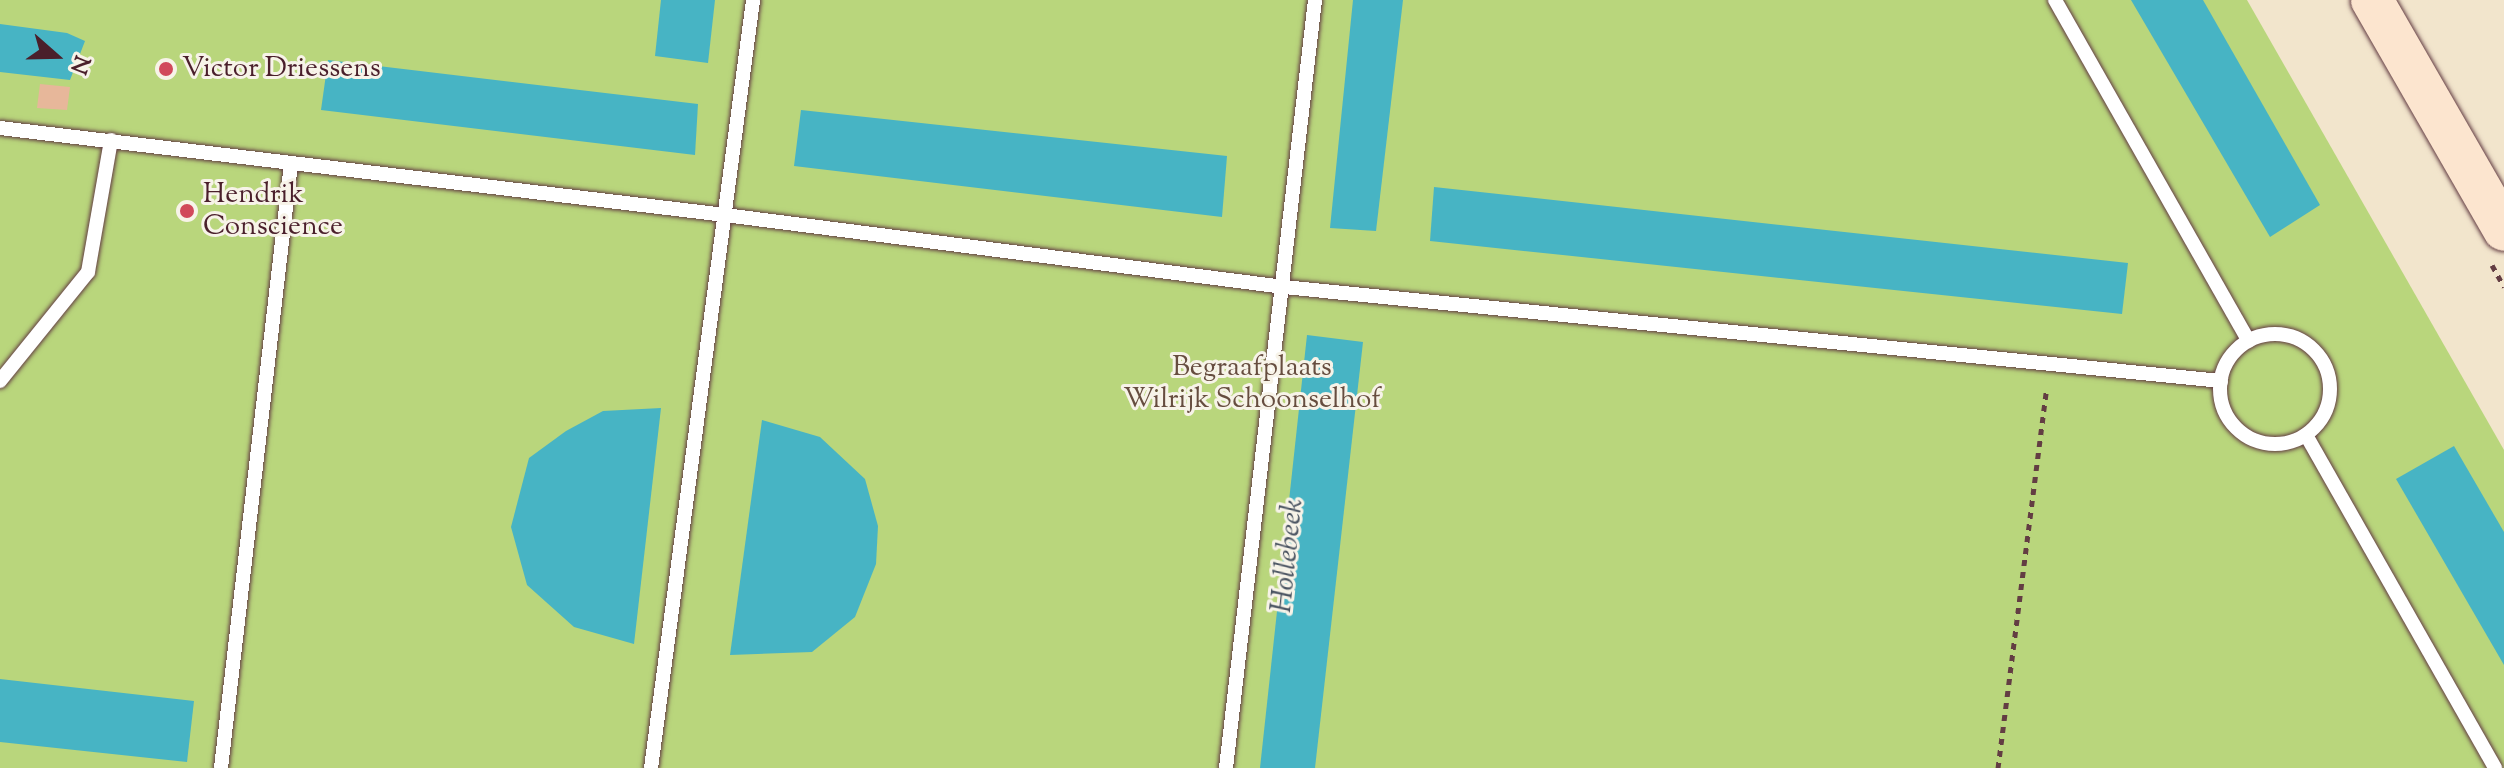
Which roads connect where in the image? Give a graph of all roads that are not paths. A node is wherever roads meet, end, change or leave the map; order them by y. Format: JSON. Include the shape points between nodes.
{"nodes":[{"id":1,"x":753,"y":0,"type":"edge"},
{"id":2,"x":1315,"y":0,"type":"edge"},
{"id":3,"x":2055,"y":0,"type":"edge"},
{"id":4,"x":2372,"y":0,"type":"edge"},
{"id":5,"x":0,"y":128,"type":"edge"},
{"id":6,"x":111,"y":140,"type":"junction"},
{"id":7,"x":291,"y":164,"type":"junction"},
{"id":8,"x":725,"y":215,"type":"junction"},
{"id":9,"x":2504,"y":230,"type":"edge"},
{"id":10,"x":1284,"y":287,"type":"junction"},
{"id":11,"x":2249,"y":341,"type":"junction"},
{"id":12,"x":0,"y":381,"type":"edge"},
{"id":13,"x":2221,"y":381,"type":"junction"},
{"id":14,"x":2306,"y":435,"type":"junction"},
{"id":15,"x":221,"y":768,"type":"edge"},
{"id":16,"x":651,"y":768,"type":"edge"},
{"id":17,"x":1226,"y":768,"type":"edge"},
{"id":18,"x":2495,"y":768,"type":"edge"}],
"edges":[{"from":1,"to":8,"type":"lane"},
{"from":2,"to":10,"type":"lane"},
{"from":3,"to":11,"type":"lane"},
{"from":4,"to":9,"type":"main road"},
{"from":5,"to":6,"type":"lane"},
{"from":6,"to":7,"type":"lane"},
{"from":6,"to":12,"type":"lane","via":[[88,272]]},
{"from":7,"to":8,"type":"lane"},
{"from":7,"to":15,"type":"lane"},
{"from":8,"to":10,"type":"lane"},
{"from":8,"to":16,"type":"lane"},
{"from":10,"to":13,"type":"lane"},
{"from":10,"to":17,"type":"lane"},
{"from":11,"to":13,"type":"lane","via":[[2235,352]]},
{"from":11,"to":14,"type":"lane","via":[[2270,334],[2293,337],[2313,349],[2326,366],[2326,411]]},
{"from":13,"to":14,"type":"lane","via":[[2226,415],[2240,433],[2266,444],[2286,444]]},
{"from":14,"to":18,"type":"lane"}]}
